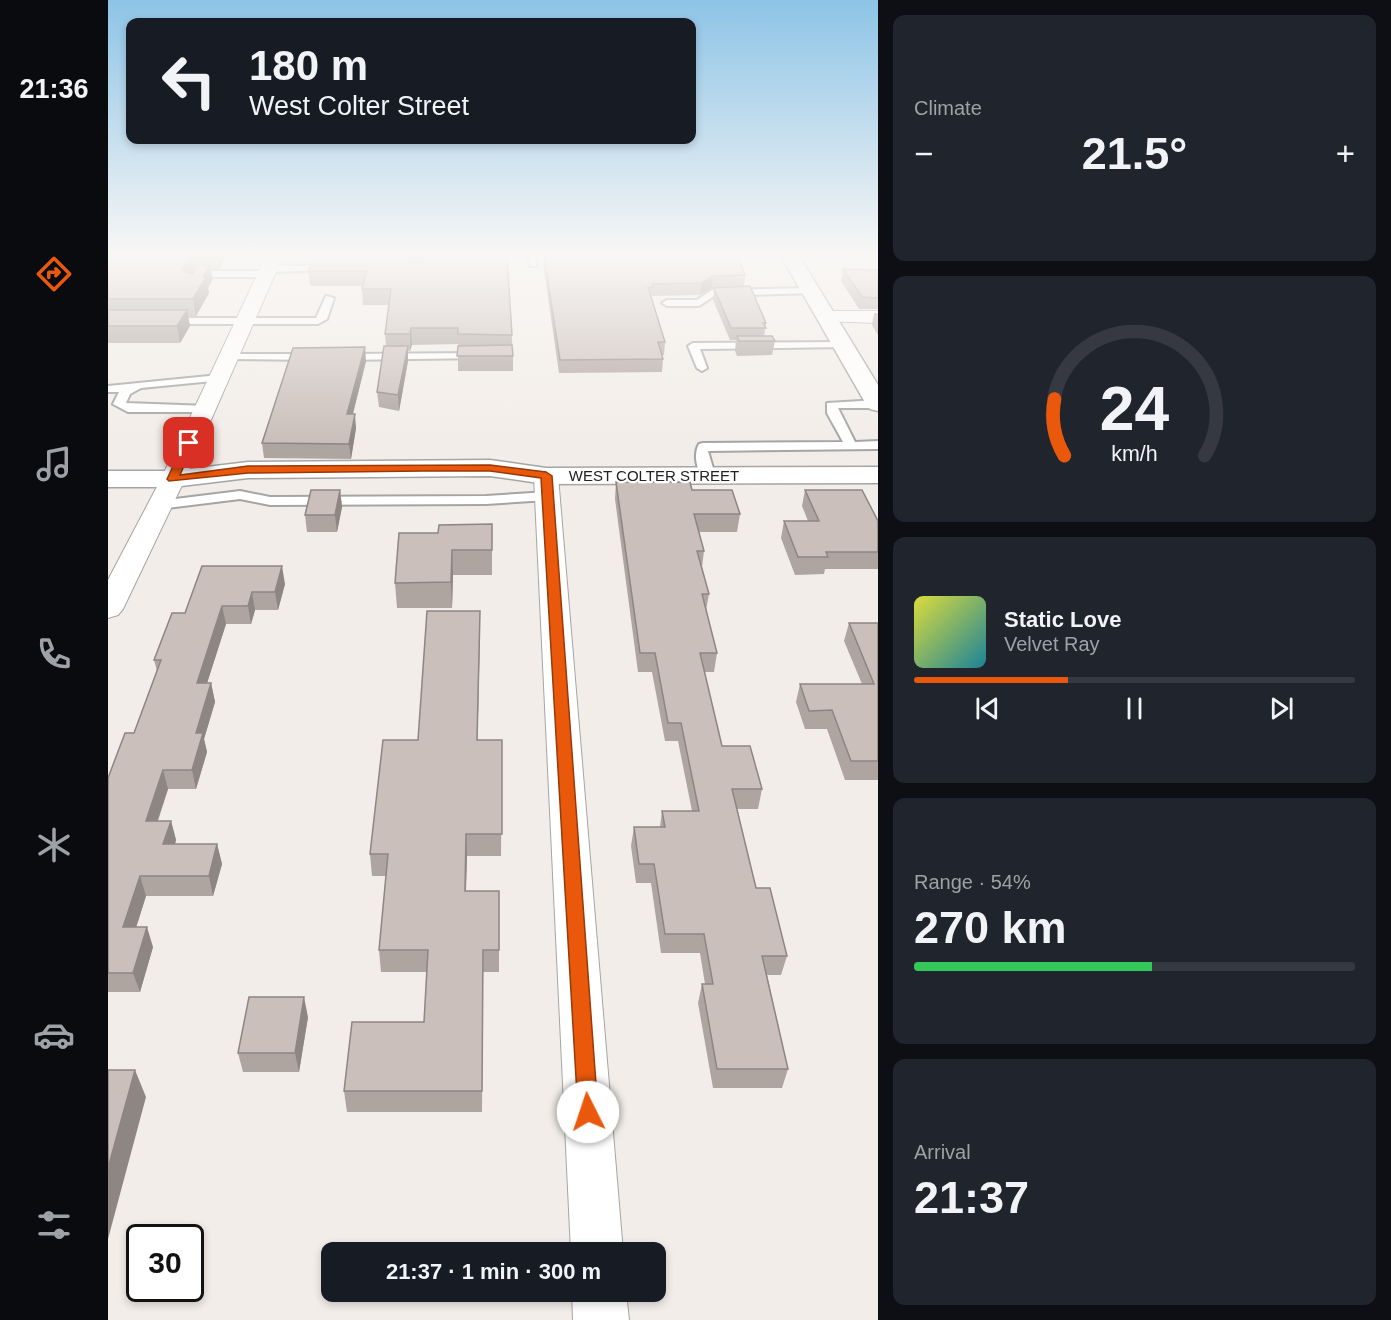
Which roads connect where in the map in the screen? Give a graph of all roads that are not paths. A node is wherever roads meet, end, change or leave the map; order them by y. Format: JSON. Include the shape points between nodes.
{"nodes":[{"id":1,"x":828,"y":317,"type":"edge"},
{"id":2,"x":247,"y":318,"type":"edge"},
{"id":3,"x":322,"y":318,"type":"edge"},
{"id":4,"x":154,"y":321,"type":"edge"},
{"id":5,"x":245,"y":321,"type":"junction"},
{"id":6,"x":844,"y":345,"type":"junction"},
{"id":7,"x":497,"y":356,"type":"edge"},
{"id":8,"x":229,"y":357,"type":"junction"},
{"id":9,"x":702,"y":368,"type":"dead end"},
{"id":10,"x":219,"y":378,"type":"junction"},
{"id":11,"x":872,"y":385,"type":"edge"},
{"id":12,"x":129,"y":388,"type":"junction"},
{"id":13,"x":108,"y":389,"type":"edge"},
{"id":14,"x":878,"y":404,"type":"edge"},
{"id":15,"x":205,"y":408,"type":"junction"},
{"id":16,"x":850,"y":444,"type":"junction"},
{"id":17,"x":878,"y":445,"type":"edge"},
{"id":18,"x":708,"y":475,"type":"junction"},
{"id":19,"x":878,"y":475,"type":"edge"},
{"id":20,"x":108,"y":479,"type":"edge"},
{"id":21,"x":173,"y":479,"type":"junction"},
{"id":22,"x":547,"y":486,"type":"junction"},
{"id":23,"x":159,"y":506,"type":"junction"},
{"id":24,"x":108,"y":609,"type":"edge"},
{"id":25,"x":596,"y":1242,"type":"edge"},
{"id":26,"x":600,"y":1302,"type":"edge"},
{"id":27,"x":601,"y":1320,"type":"edge"}],
"edges":[{"from":1,"to":6,"type":"street"},
{"from":2,"to":5,"type":"street"},
{"from":3,"to":5,"type":"lane","via":[[318,321]]},
{"from":4,"to":5,"type":"lane"},
{"from":5,"to":8,"type":"street"},
{"from":6,"to":9,"type":"lane","via":[[693,346]]},
{"from":6,"to":11,"type":"street"},
{"from":7,"to":8,"type":"lane"},
{"from":8,"to":10,"type":"street"},
{"from":10,"to":12,"type":"lane"},
{"from":10,"to":15,"type":"street"},
{"from":11,"to":14,"type":"street"},
{"from":12,"to":13,"type":"lane"},
{"from":12,"to":15,"type":"lane","via":[[119,404],[121,407]]},
{"from":14,"to":16,"type":"lane","via":[[831,405]]},
{"from":15,"to":21,"type":"street"},
{"from":16,"to":17,"type":"lane"},
{"from":16,"to":18,"type":"lane","via":[[704,447],[702,459]]},
{"from":18,"to":19,"type":"street","name":"WEST COLTER STREET"},
{"from":18,"to":22,"type":"street","name":"WEST COLTER STREET"},
{"from":20,"to":21,"type":"street","name":"WEST COLTER STREET"},
{"from":21,"to":22,"type":"street","name":"WEST COLTER STREET","via":[[248,470],[490,468]]},
{"from":21,"to":23,"type":"street"},
{"from":22,"to":23,"type":"lane","via":[[486,500],[270,501],[240,495]]},
{"from":22,"to":25,"type":"street"},
{"from":23,"to":24,"type":"street"},
{"from":26,"to":27,"type":"street"}]}
